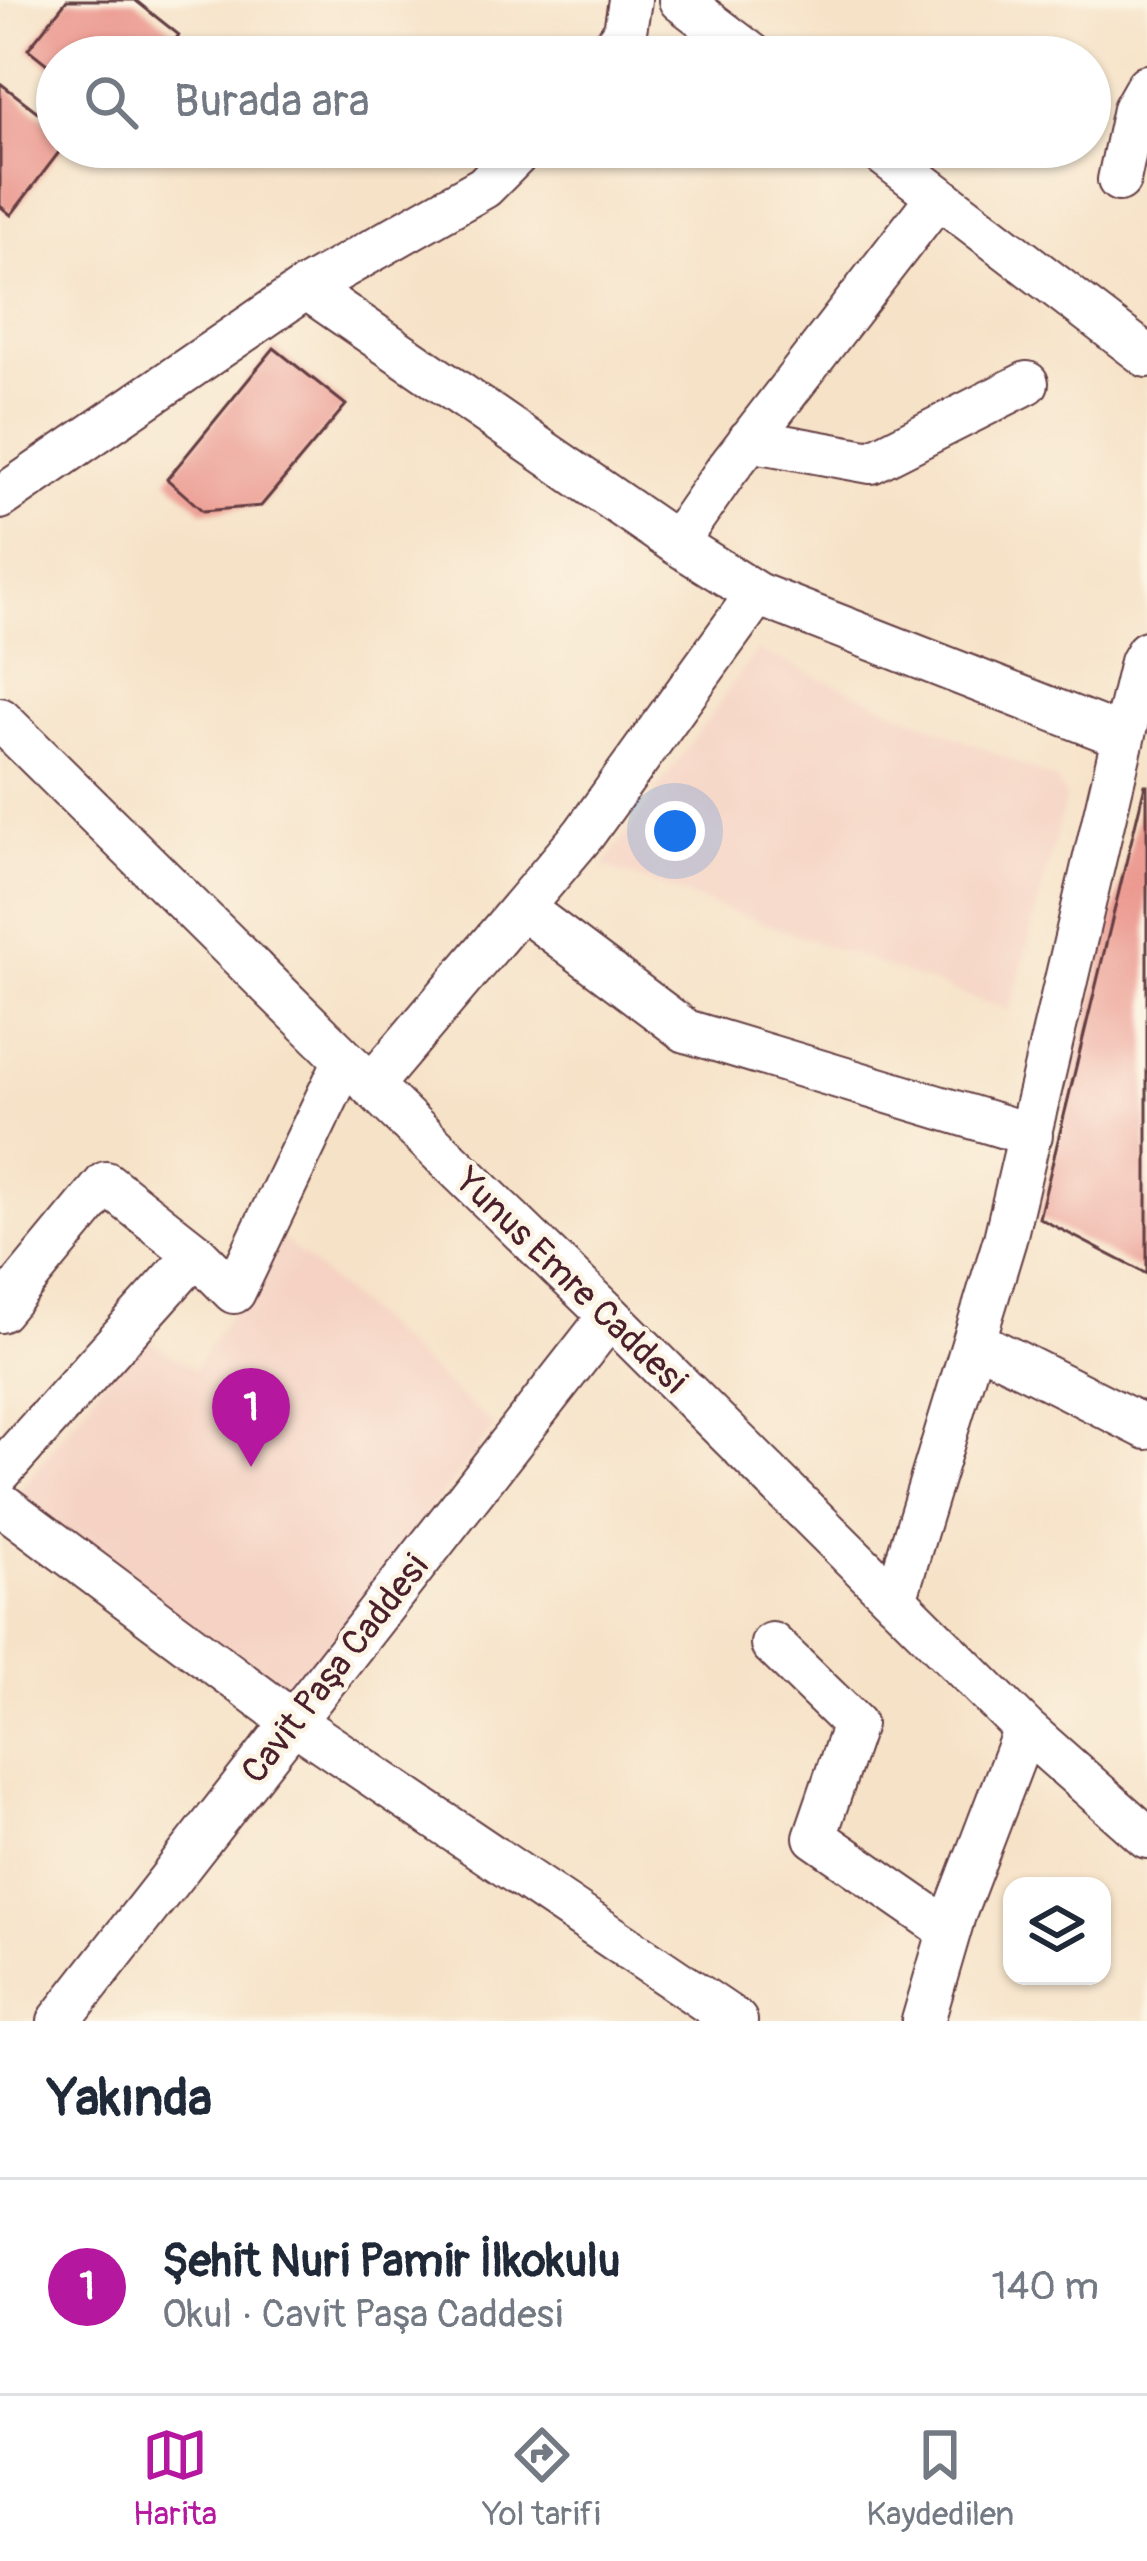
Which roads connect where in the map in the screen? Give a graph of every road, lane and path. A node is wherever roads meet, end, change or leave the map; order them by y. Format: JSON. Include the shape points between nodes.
{"nodes":[{"id":1,"x":630,"y":0,"type":"edge"},
{"id":2,"x":680,"y":0,"type":"edge"},
{"id":3,"x":621,"y":36,"type":"edge"},
{"id":4,"x":727,"y":36,"type":"edge"},
{"id":5,"x":1147,"y":86,"type":"edge"},
{"id":6,"x":503,"y":168,"type":"edge"},
{"id":7,"x":901,"y":168,"type":"edge"},
{"id":8,"x":1119,"y":180,"type":"dead end"},
{"id":9,"x":938,"y":196,"type":"junction"},
{"id":10,"x":306,"y":288,"type":"junction"},
{"id":11,"x":1147,"y":356,"type":"edge"},
{"id":12,"x":1027,"y":383,"type":"dead end"},
{"id":13,"x":749,"y":440,"type":"junction"},
{"id":14,"x":0,"y":498,"type":"edge"},
{"id":15,"x":676,"y":544,"type":"junction"},
{"id":16,"x":757,"y":594,"type":"junction"},
{"id":17,"x":1145,"y":659,"type":"edge"},
{"id":18,"x":0,"y":719,"type":"edge"},
{"id":19,"x":1123,"y":737,"type":"junction"},
{"id":20,"x":522,"y":908,"type":"junction"},
{"id":21,"x":358,"y":1073,"type":"junction"},
{"id":22,"x":1031,"y":1135,"type":"junction"},
{"id":23,"x":196,"y":1254,"type":"junction"},
{"id":24,"x":0,"y":1311,"type":"edge"},
{"id":25,"x":610,"y":1316,"type":"junction"},
{"id":26,"x":974,"y":1341,"type":"junction"},
{"id":27,"x":1147,"y":1428,"type":"edge"},
{"id":28,"x":0,"y":1472,"type":"edge"},
{"id":29,"x":0,"y":1503,"type":"edge"},
{"id":30,"x":895,"y":1600,"type":"junction"},
{"id":31,"x":772,"y":1644,"type":"dead end"},
{"id":32,"x":292,"y":1721,"type":"junction"},
{"id":33,"x":1025,"y":1729,"type":"junction"},
{"id":34,"x":1147,"y":1837,"type":"edge"},
{"id":35,"x":950,"y":1930,"type":"junction"},
{"id":36,"x":59,"y":2021,"type":"edge"},
{"id":37,"x":736,"y":2021,"type":"edge"},
{"id":38,"x":923,"y":2021,"type":"edge"}],
"edges":[{"from":1,"to":3,"type":"street"},
{"from":2,"to":4,"type":"street"},
{"from":5,"to":8,"type":"street"},
{"from":6,"to":10,"type":"street","via":[[484,187]]},
{"from":7,"to":9,"type":"street"},
{"from":9,"to":11,"type":"street"},
{"from":9,"to":13,"type":"street"},
{"from":10,"to":14,"type":"street"},
{"from":10,"to":15,"type":"street"},
{"from":12,"to":13,"type":"street","via":[[871,462]]},
{"from":13,"to":15,"type":"street"},
{"from":15,"to":16,"type":"street"},
{"from":16,"to":19,"type":"street"},
{"from":16,"to":20,"type":"street"},
{"from":17,"to":19,"type":"street"},
{"from":18,"to":21,"type":"street","name":"Yunus Emre Caddesi"},
{"from":19,"to":22,"type":"street"},
{"from":20,"to":21,"type":"street"},
{"from":20,"to":22,"type":"street","via":[[686,1031]]},
{"from":21,"to":23,"type":"street","via":[[233,1292]]},
{"from":21,"to":25,"type":"street","name":"Yunus Emre Caddesi"},
{"from":22,"to":26,"type":"street"},
{"from":23,"to":24,"type":"street","via":[[106,1183]]},
{"from":23,"to":28,"type":"street"},
{"from":25,"to":30,"type":"street","name":"Yunus Emre Caddesi"},
{"from":25,"to":32,"type":"street","name":"Cavit Paşa Caddesi"},
{"from":26,"to":27,"type":"street"},
{"from":26,"to":30,"type":"street"},
{"from":29,"to":32,"type":"street"},
{"from":30,"to":33,"type":"street","name":"Yunus Emre Caddesi"},
{"from":31,"to":35,"type":"street","via":[[854,1724],[815,1837]]},
{"from":32,"to":36,"type":"street","name":"Cavit Paşa Caddesi"},
{"from":32,"to":37,"type":"street"},
{"from":33,"to":34,"type":"street","name":"Yunus Emre Caddesi"},
{"from":33,"to":35,"type":"street"},
{"from":35,"to":38,"type":"street"}]}
